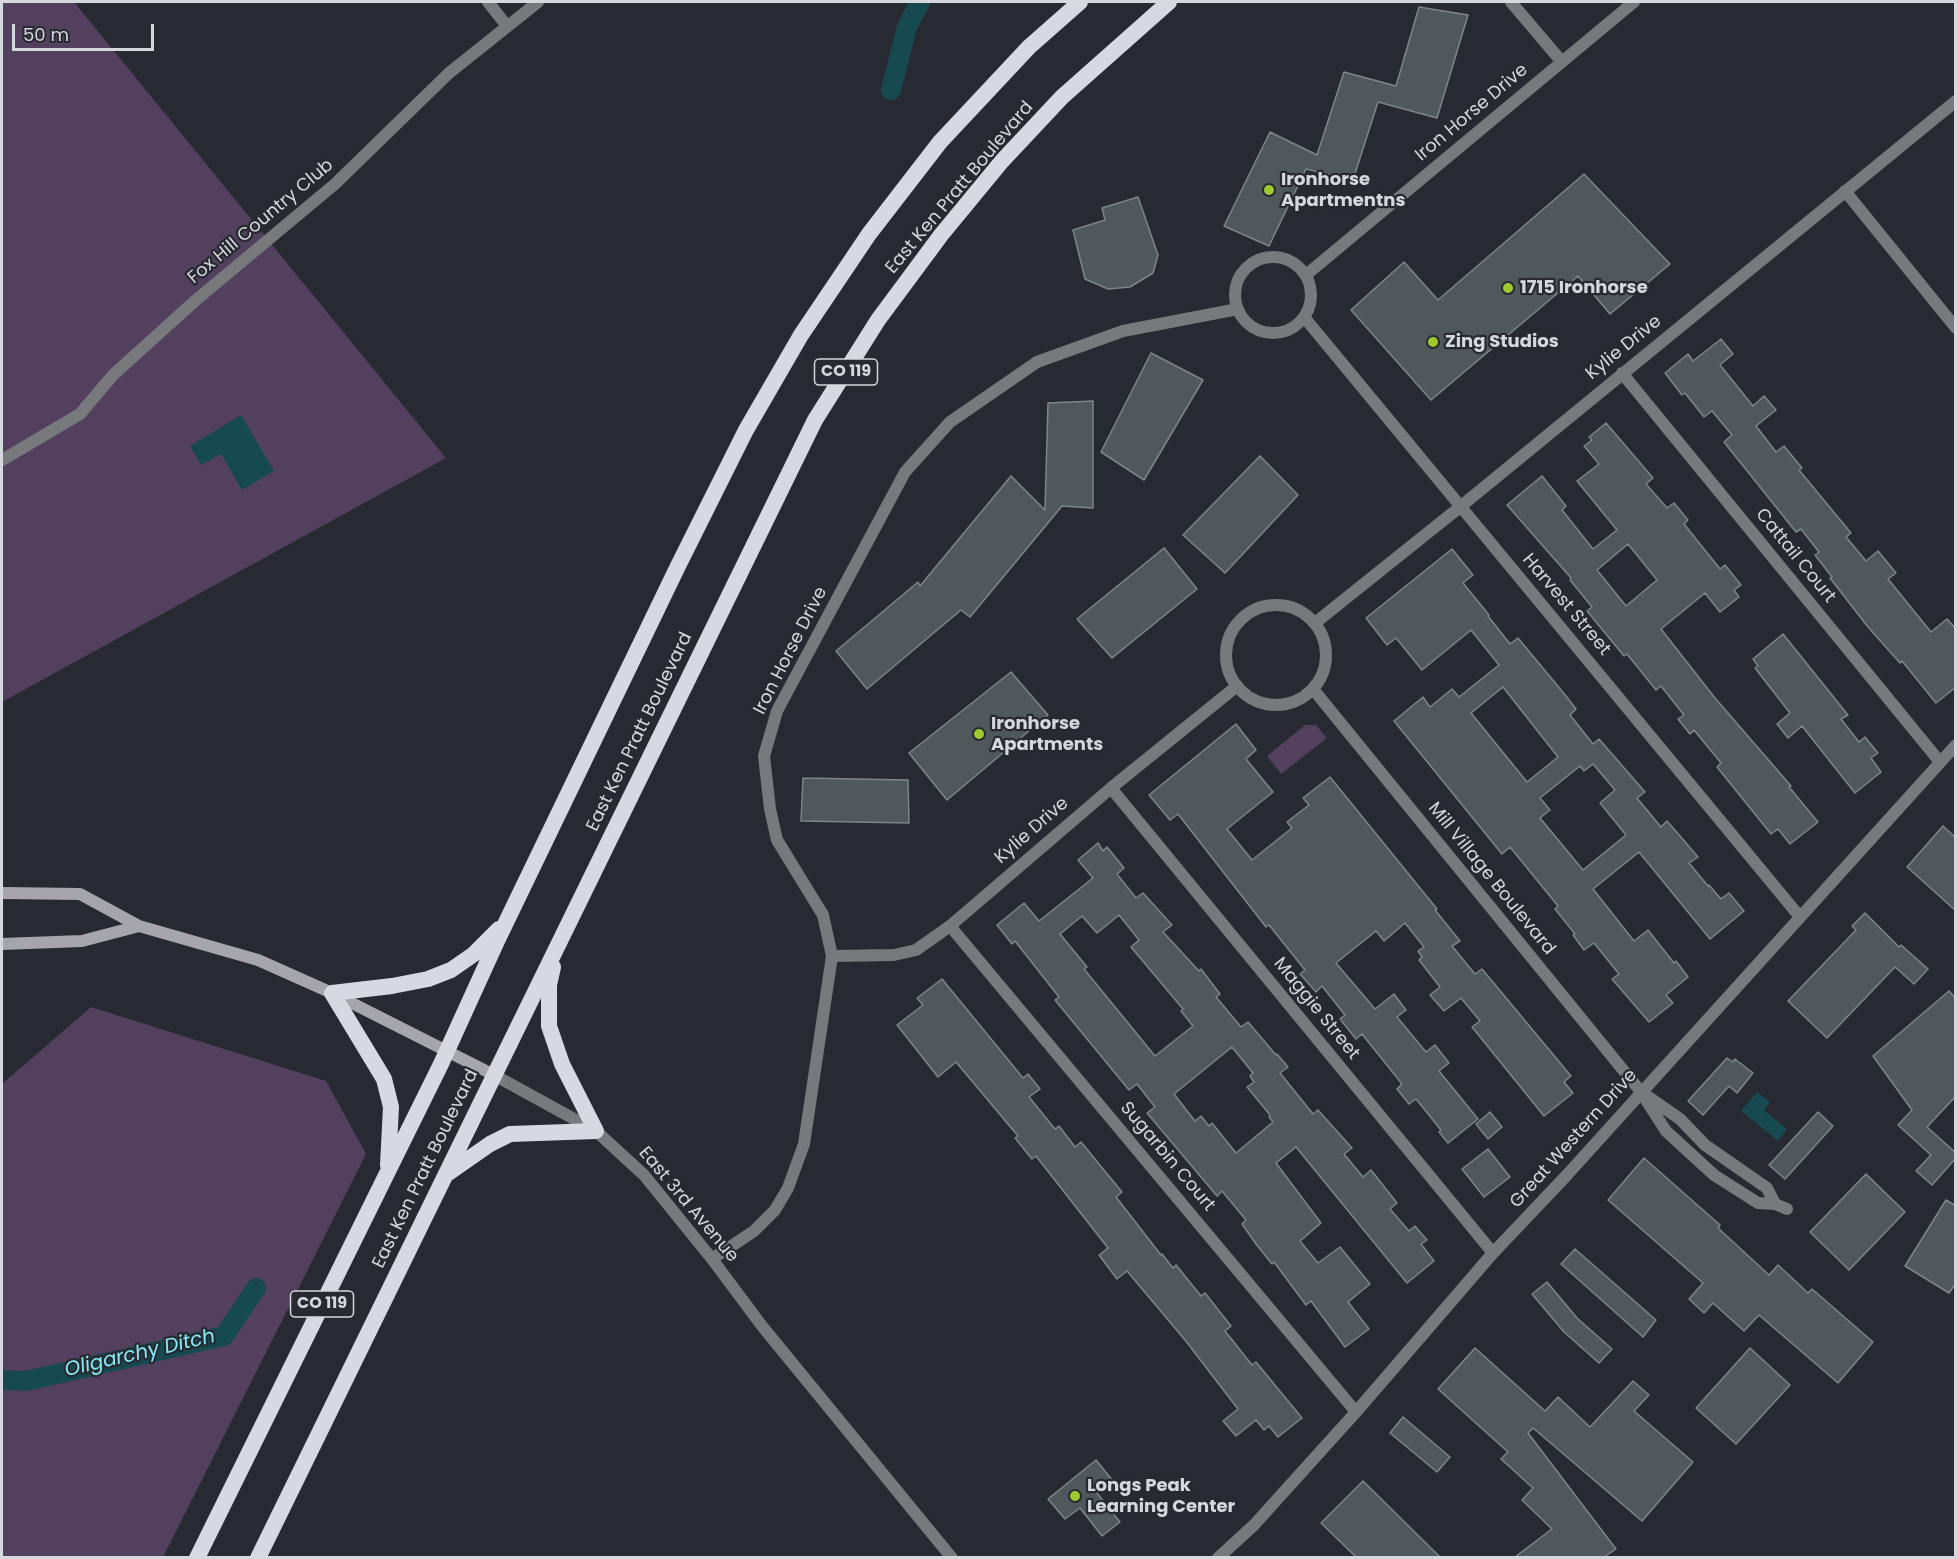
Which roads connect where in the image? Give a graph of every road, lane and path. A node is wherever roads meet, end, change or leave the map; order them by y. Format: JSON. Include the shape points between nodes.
{"nodes":[{"id":1,"x":488,"y":2,"type":"edge"},
{"id":2,"x":538,"y":2,"type":"edge"},
{"id":3,"x":1080,"y":2,"type":"edge"},
{"id":4,"x":1158,"y":2,"type":"edge"},
{"id":5,"x":1169,"y":2,"type":"edge"},
{"id":6,"x":1511,"y":2,"type":"edge"},
{"id":7,"x":1634,"y":2,"type":"edge"},
{"id":8,"x":1144,"y":23,"type":"junction"},
{"id":9,"x":507,"y":26,"type":"junction"},
{"id":10,"x":1562,"y":62,"type":"junction"},
{"id":11,"x":1956,"y":101,"type":"edge"},
{"id":12,"x":1845,"y":191,"type":"junction"},
{"id":13,"x":1306,"y":275,"type":"junction"},
{"id":14,"x":1238,"y":309,"type":"junction"},
{"id":15,"x":1304,"y":317,"type":"junction"},
{"id":16,"x":1956,"y":328,"type":"edge"},
{"id":17,"x":1622,"y":373,"type":"junction"},
{"id":18,"x":2,"y":460,"type":"edge"},
{"id":19,"x":1460,"y":507,"type":"junction"},
{"id":20,"x":1315,"y":623,"type":"junction"},
{"id":21,"x":1238,"y":686,"type":"junction"},
{"id":22,"x":1313,"y":689,"type":"junction"},
{"id":23,"x":1956,"y":745,"type":"edge"},
{"id":24,"x":1940,"y":762,"type":"junction"},
{"id":25,"x":1110,"y":788,"type":"junction"},
{"id":26,"x":2,"y":893,"type":"edge"},
{"id":27,"x":1800,"y":916,"type":"junction"},
{"id":28,"x":507,"y":922,"type":"junction"},
{"id":29,"x":139,"y":926,"type":"junction"},
{"id":30,"x":950,"y":926,"type":"junction"},
{"id":31,"x":2,"y":944,"type":"edge"},
{"id":32,"x":558,"y":946,"type":"junction"},
{"id":33,"x":832,"y":956,"type":"junction"},
{"id":34,"x":332,"y":993,"type":"junction"},
{"id":35,"x":447,"y":1051,"type":"junction"},
{"id":36,"x":494,"y":1075,"type":"junction"},
{"id":37,"x":1641,"y":1092,"type":"junction"},
{"id":38,"x":596,"y":1131,"type":"junction"},
{"id":39,"x":388,"y":1172,"type":"junction"},
{"id":40,"x":445,"y":1176,"type":"junction"},
{"id":41,"x":1774,"y":1204,"type":"junction"},
{"id":42,"x":1787,"y":1209,"type":"dead end"},
{"id":43,"x":1493,"y":1253,"type":"junction"},
{"id":44,"x":712,"y":1259,"type":"junction"},
{"id":45,"x":1356,"y":1412,"type":"junction"},
{"id":46,"x":197,"y":1557,"type":"edge"},
{"id":47,"x":258,"y":1557,"type":"edge"},
{"id":48,"x":952,"y":1557,"type":"edge"},
{"id":49,"x":1218,"y":1557,"type":"edge"}],
"edges":[{"from":1,"to":9,"type":"street"},
{"from":2,"to":9,"type":"street","name":"Fox Hill Country Club"},
{"from":3,"to":28,"type":"highway","name":"East Ken Pratt Boulevard","number":"CO 119","via":[[1029,47],[940,142],[869,234],[801,335],[746,430]]},
{"from":4,"to":8,"type":"highway"},
{"from":5,"to":8,"type":"highway","name":"East Ken Pratt Boulevard","number":"CO 119"},
{"from":6,"to":10,"type":"street"},
{"from":7,"to":10,"type":"street","name":"Iron Horse Drive"},
{"from":8,"to":32,"type":"highway","name":"East Ken Pratt Boulevard","number":"CO 119","via":[[1062,97],[1002,162],[878,320],[815,420]]},
{"from":9,"to":18,"type":"street","name":"Fox Hill Country Club","via":[[449,73],[335,184],[196,300],[95,394],[80,414]]},
{"from":10,"to":13,"type":"street","name":"Iron Horse Drive"},
{"from":11,"to":12,"type":"street","name":"Kylie Drive"},
{"from":12,"to":16,"type":"street"},
{"from":12,"to":17,"type":"street","name":"Kylie Drive"},
{"from":13,"to":14,"type":"street","via":[[1282,258],[1262,258],[1239,278]]},
{"from":13,"to":15,"type":"street","via":[[1311,301]]},
{"from":14,"to":15,"type":"street","via":[[1248,324],[1264,332],[1291,329]]},
{"from":14,"to":33,"type":"street","name":"Iron Horse Drive","via":[[1123,331],[1037,362],[950,422],[905,472],[777,711],[764,756],[777,840],[823,915]]},
{"from":15,"to":19,"type":"street","name":"Harvest Street"},
{"from":17,"to":19,"type":"street","name":"Kylie Drive"},
{"from":17,"to":24,"type":"street","name":"Cattail Court"},
{"from":19,"to":20,"type":"street","name":"Kylie Drive"},
{"from":19,"to":27,"type":"street","name":"Harvest Street"},
{"from":20,"to":21,"type":"street","via":[[1294,607],[1277,604],[1259,607],[1245,615],[1233,628],[1227,645],[1226,662]]},
{"from":20,"to":22,"type":"street","via":[[1326,643],[1327,660]]},
{"from":21,"to":22,"type":"street","via":[[1245,695],[1261,703],[1278,705],[1295,702]]},
{"from":21,"to":25,"type":"street","name":"Kylie Drive"},
{"from":22,"to":37,"type":"street","name":"Mill Village Boulevard"},
{"from":23,"to":24,"type":"street","name":"Great Western Drive"},
{"from":24,"to":27,"type":"street","name":"Great Western Drive"},
{"from":25,"to":30,"type":"street","name":"Kylie Drive"},
{"from":25,"to":43,"type":"street","name":"Maggie Street"},
{"from":26,"to":29,"type":"main road","name":"East 3rd Avenue","via":[[80,894]]},
{"from":27,"to":37,"type":"street","name":"Great Western Drive"},
{"from":28,"to":34,"type":"highway","via":[[474,954],[428,980]]},
{"from":28,"to":35,"type":"highway","name":"East Ken Pratt Boulevard","number":"CO 119"},
{"from":29,"to":31,"type":"main road","via":[[82,941]]},
{"from":29,"to":34,"type":"main road","name":"East 3rd Avenue","via":[[258,960]]},
{"from":30,"to":33,"type":"street","name":"Kylie Drive","via":[[916,950],[894,955]]},
{"from":30,"to":45,"type":"street","name":"Sugarbin Court"},
{"from":32,"to":36,"type":"highway","name":"East Ken Pratt Boulevard","number":"CO 119"},
{"from":32,"to":38,"type":"highway","via":[[549,985],[549,1026],[562,1064]]},
{"from":33,"to":44,"type":"street","name":"Iron Horse Drive","via":[[804,1144],[788,1188],[775,1210],[754,1231]]},
{"from":34,"to":35,"type":"main road","name":"East 3rd Avenue"},
{"from":34,"to":39,"type":"highway","via":[[384,1079],[391,1107]]},
{"from":35,"to":36,"type":"main road","name":"East 3rd Avenue"},
{"from":35,"to":39,"type":"highway","name":"East Ken Pratt Boulevard","number":"CO 119"},
{"from":36,"to":38,"type":"street","name":"East 3rd Avenue"},
{"from":36,"to":40,"type":"highway","name":"East Ken Pratt Boulevard","number":"CO 119"},
{"from":37,"to":41,"type":"street","name":"Mill Village Boulevard","via":[[1680,1119],[1705,1145],[1767,1188]]},
{"from":37,"to":41,"type":"street","name":"Mill Village Boulevard","via":[[1665,1131],[1714,1175],[1758,1203]]},
{"from":37,"to":43,"type":"street","name":"Great Western Drive"},
{"from":38,"to":40,"type":"highway","via":[[510,1134]]},
{"from":38,"to":44,"type":"street","name":"East 3rd Avenue","via":[[644,1176]]},
{"from":39,"to":46,"type":"highway","name":"East Ken Pratt Boulevard","number":"CO 119"},
{"from":40,"to":47,"type":"highway","name":"East Ken Pratt Boulevard","number":"CO 119"},
{"from":41,"to":42,"type":"street","name":"Mill Village Boulevard"},
{"from":43,"to":45,"type":"street","name":"Great Western Drive"},
{"from":44,"to":48,"type":"street","name":"East 3rd Avenue"},
{"from":45,"to":49,"type":"street","name":"Great Western Drive","via":[[1254,1525]]}]}
